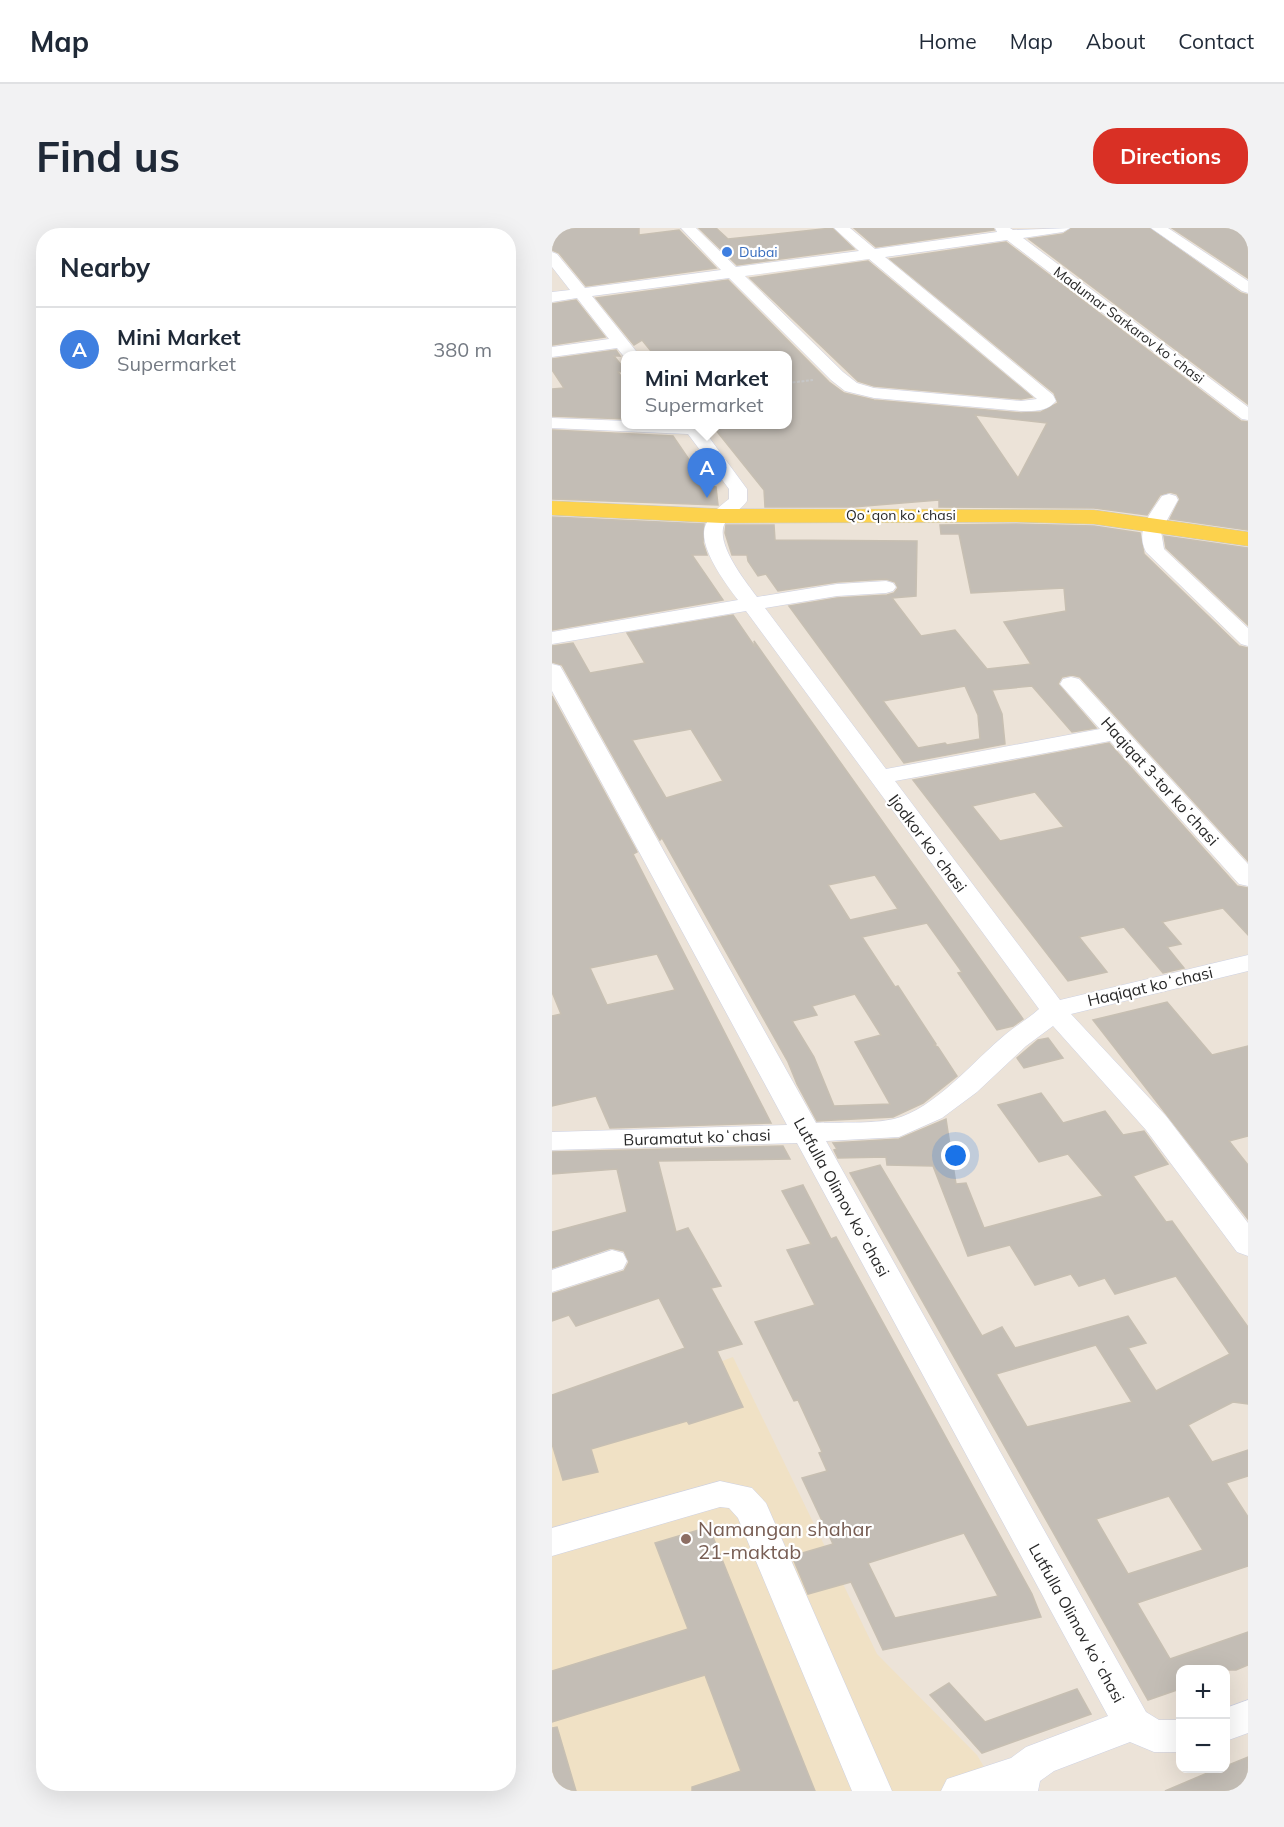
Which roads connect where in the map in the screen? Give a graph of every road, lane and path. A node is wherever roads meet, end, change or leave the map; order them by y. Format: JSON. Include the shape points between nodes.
{"nodes":[{"id":1,"x":688,"y":228,"type":"edge"},
{"id":2,"x":842,"y":228,"type":"edge"},
{"id":3,"x":1063,"y":228,"type":"edge"},
{"id":4,"x":1158,"y":228,"type":"edge"},
{"id":5,"x":1005,"y":232,"type":"edge"},
{"id":6,"x":873,"y":255,"type":"junction"},
{"id":7,"x":552,"y":257,"type":"edge"},
{"id":8,"x":734,"y":273,"type":"junction"},
{"id":9,"x":1248,"y":288,"type":"edge"},
{"id":10,"x":582,"y":294,"type":"junction"},
{"id":11,"x":552,"y":297,"type":"edge"},
{"id":12,"x":621,"y":342,"type":"junction"},
{"id":13,"x":628,"y":351,"type":"edge"},
{"id":14,"x":552,"y":352,"type":"edge"},
{"id":15,"x":1248,"y":415,"type":"edge"},
{"id":16,"x":552,"y":423,"type":"edge"},
{"id":17,"x":621,"y":425,"type":"edge"},
{"id":18,"x":693,"y":429,"type":"edge"},
{"id":19,"x":1169,"y":500,"type":"dead end"},
{"id":20,"x":552,"y":508,"type":"edge"},
{"id":21,"x":722,"y":516,"type":"junction"},
{"id":22,"x":1154,"y":524,"type":"junction"},
{"id":23,"x":1248,"y":539,"type":"edge"},
{"id":24,"x":886,"y":587,"type":"dead end"},
{"id":25,"x":752,"y":605,"type":"junction"},
{"id":26,"x":552,"y":638,"type":"edge"},
{"id":27,"x":1248,"y":640,"type":"edge"},
{"id":28,"x":552,"y":671,"type":"edge"},
{"id":29,"x":1071,"y":684,"type":"dead end"},
{"id":30,"x":1117,"y":733,"type":"junction"},
{"id":31,"x":878,"y":777,"type":"junction"},
{"id":32,"x":1248,"y":879,"type":"edge"},
{"id":33,"x":1248,"y":963,"type":"edge"},
{"id":34,"x":1053,"y":1010,"type":"junction"},
{"id":35,"x":806,"y":1132,"type":"junction"},
{"id":36,"x":552,"y":1141,"type":"edge"},
{"id":37,"x":1248,"y":1245,"type":"edge"},
{"id":38,"x":612,"y":1261,"type":"dead end"},
{"id":39,"x":552,"y":1281,"type":"edge"},
{"id":40,"x":552,"y":1542,"type":"edge"},
{"id":41,"x":1248,"y":1716,"type":"edge"},
{"id":42,"x":1230,"y":1723,"type":"edge"},
{"id":43,"x":1132,"y":1724,"type":"junction"},
{"id":44,"x":1176,"y":1736,"type":"edge"},
{"id":45,"x":1020,"y":1781,"type":"edge"},
{"id":46,"x":872,"y":1791,"type":"edge"},
{"id":47,"x":961,"y":1791,"type":"edge"}],
"edges":[{"from":1,"to":8,"type":"street"},
{"from":2,"to":6,"type":"street"},
{"from":3,"to":5,"type":"street"},
{"from":4,"to":9,"type":"street"},
{"from":5,"to":6,"type":"street"},
{"from":5,"to":15,"type":"street","name":"Madumar Sarkarov koʻchasi"},
{"from":6,"to":8,"type":"street"},
{"from":6,"to":8,"type":"street","via":[[1047,401],[1021,406],[874,393],[851,387]]},
{"from":7,"to":10,"type":"street"},
{"from":8,"to":10,"type":"street"},
{"from":10,"to":11,"type":"street"},
{"from":10,"to":12,"type":"street"},
{"from":12,"to":13,"type":"street"},
{"from":12,"to":14,"type":"street"},
{"from":16,"to":17,"type":"street"},
{"from":18,"to":21,"type":"street","name":"Ijodkor koʻchasi","via":[[738,489],[738,501]]},
{"from":19,"to":22,"type":"street"},
{"from":20,"to":21,"type":"main road","name":"Qoʻqon koʻchasi"},
{"from":21,"to":22,"type":"main road","name":"Qoʻqon koʻchasi","via":[[1016,514]]},
{"from":21,"to":25,"type":"street","name":"Ijodkor koʻchasi","via":[[713,531],[719,555]]},
{"from":22,"to":23,"type":"main road","name":"Qoʻqon koʻchasi"},
{"from":22,"to":27,"type":"street","via":[[1150,532],[1156,552]]},
{"from":24,"to":25,"type":"street","via":[[837,590]]},
{"from":25,"to":26,"type":"street"},
{"from":25,"to":31,"type":"street","name":"Ijodkor koʻchasi"},
{"from":28,"to":35,"type":"street","name":"Lutfulla Olimov koʻchasi"},
{"from":29,"to":30,"type":"street","name":"Haqiqat 3-tor koʼchasi"},
{"from":30,"to":31,"type":"street"},
{"from":30,"to":32,"type":"street","name":"Haqiqat 3-tor koʼchasi"},
{"from":31,"to":34,"type":"street","name":"Ijodkor koʻchasi"},
{"from":33,"to":34,"type":"street","name":"Haqiqat koʻchasi"},
{"from":34,"to":35,"type":"street","name":"Buramatut koʻchasi","via":[[967,1086],[917,1121],[899,1128]]},
{"from":34,"to":37,"type":"street","name":"Ijodkor koʻchasi","via":[[1156,1123]]},
{"from":35,"to":36,"type":"street","name":"Buramatut koʻchasi"},
{"from":35,"to":43,"type":"street","name":"Lutfulla Olimov koʻchasi"},
{"from":38,"to":39,"type":"street"},
{"from":40,"to":46,"type":"street","via":[[720,1494],[740,1496],[754,1513]]},
{"from":41,"to":42,"type":"street"},
{"from":43,"to":44,"type":"street","via":[[1154,1736]]},
{"from":43,"to":45,"type":"street","name":"Lutfulla Olimov koʻchasi","via":[[1040,1759]]},
{"from":45,"to":47,"type":"street","name":"Lutfulla Olimov koʻchasi"}]}
